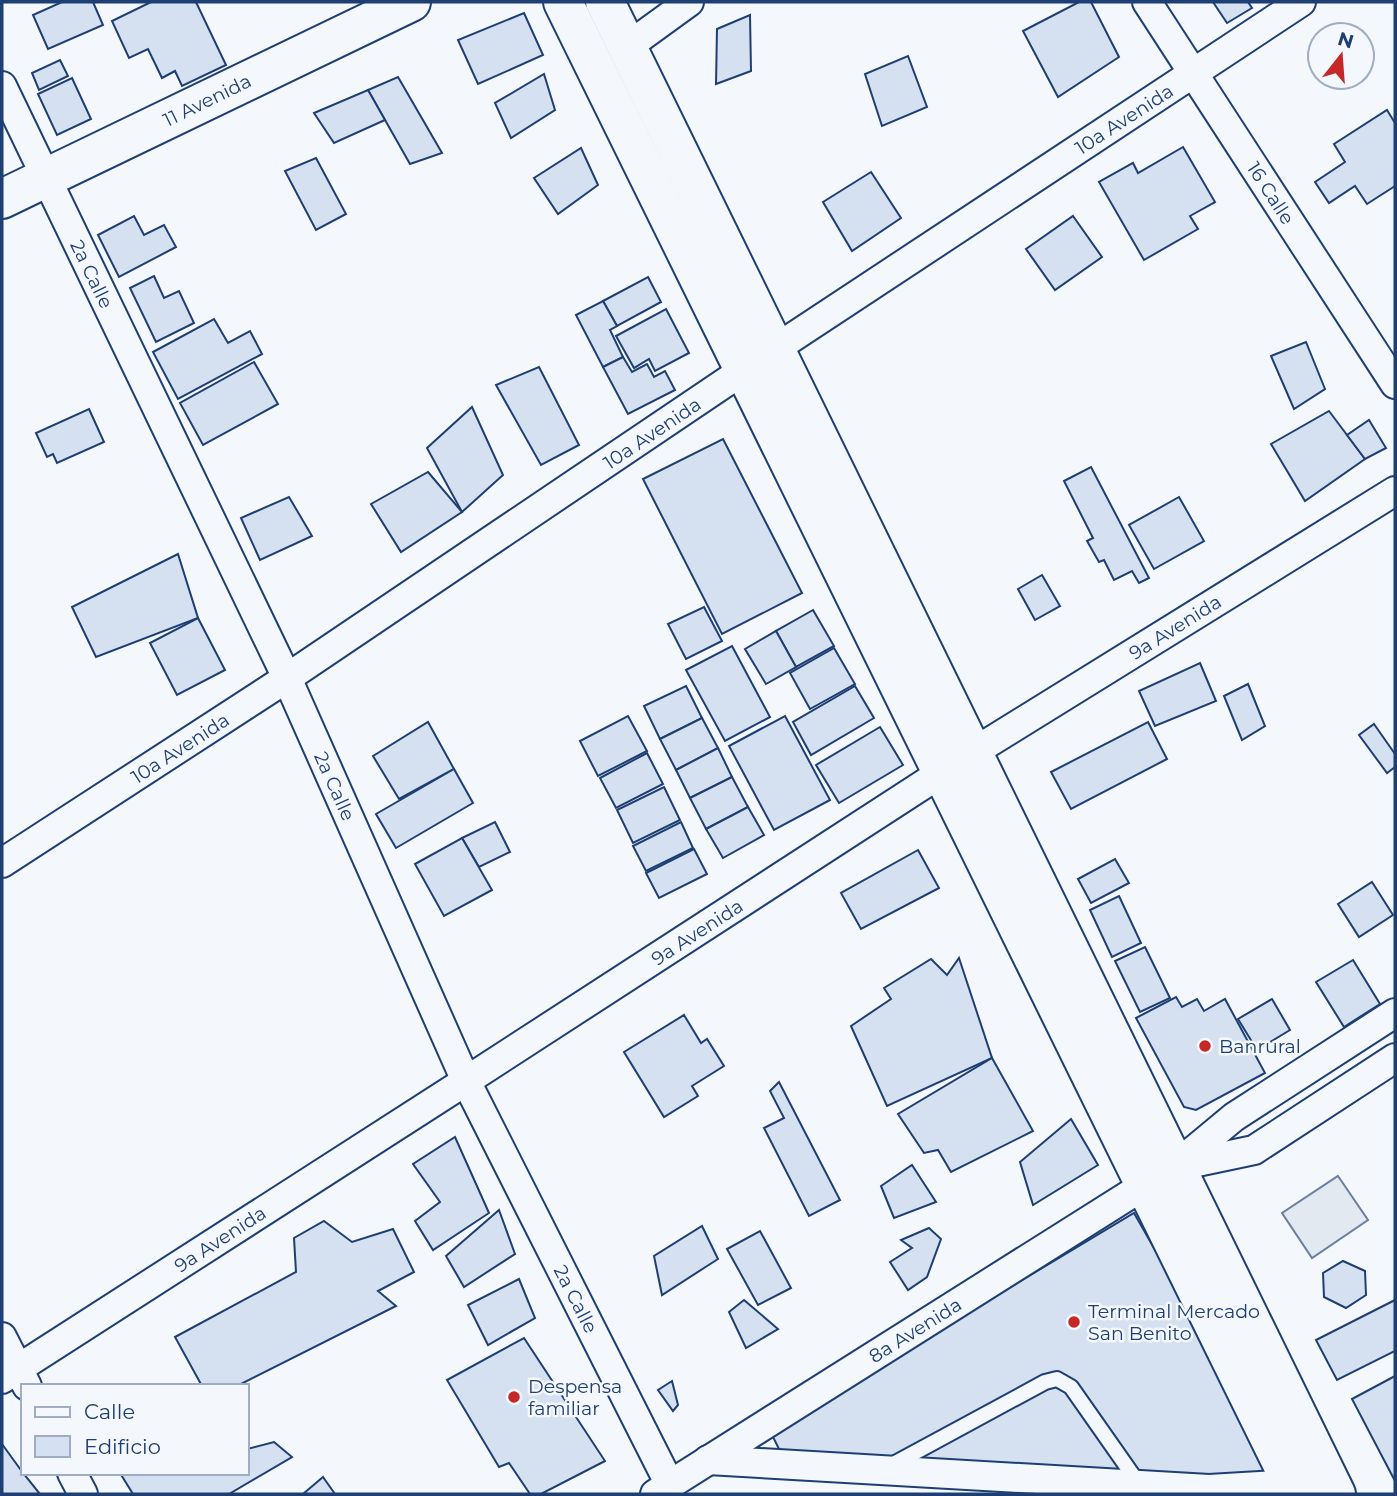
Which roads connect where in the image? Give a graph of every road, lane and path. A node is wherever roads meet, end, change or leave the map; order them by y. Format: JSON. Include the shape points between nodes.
{"nodes":[{"id":1,"x":411,"y":2,"type":"edge"},
{"id":2,"x":563,"y":2,"type":"edge"},
{"id":3,"x":605,"y":2,"type":"edge"},
{"id":4,"x":689,"y":2,"type":"edge"},
{"id":5,"x":1147,"y":2,"type":"edge"},
{"id":6,"x":1301,"y":2,"type":"edge"},
{"id":7,"x":627,"y":47,"type":"junction"},
{"id":8,"x":1194,"y":74,"type":"junction"},
{"id":9,"x":2,"y":86,"type":"edge"},
{"id":10,"x":46,"y":178,"type":"junction"},
{"id":11,"x":2,"y":199,"type":"edge"},
{"id":12,"x":775,"y":349,"type":"junction"},
{"id":13,"x":744,"y":371,"type":"junction"},
{"id":14,"x":1395,"y":384,"type":"edge"},
{"id":15,"x":1395,"y":491,"type":"edge"},
{"id":16,"x":287,"y":678,"type":"junction"},
{"id":17,"x":957,"y":763,"type":"junction"},
{"id":18,"x":2,"y":863,"type":"edge"},
{"id":19,"x":1395,"y":1013,"type":"edge"},
{"id":20,"x":1395,"y":1058,"type":"edge"},
{"id":21,"x":466,"y":1082,"type":"junction"},
{"id":22,"x":1160,"y":1175,"type":"junction"},
{"id":23,"x":2,"y":1337,"type":"edge"},
{"id":24,"x":15,"y":1377,"type":"edge"},
{"id":25,"x":708,"y":1461,"type":"junction"},
{"id":26,"x":880,"y":1471,"type":"junction"},
{"id":27,"x":73,"y":1475,"type":"edge"},
{"id":28,"x":1140,"y":1485,"type":"junction"},
{"id":29,"x":1294,"y":1489,"type":"edge"},
{"id":30,"x":662,"y":1490,"type":"edge"},
{"id":31,"x":83,"y":1494,"type":"edge"},
{"id":32,"x":1336,"y":1494,"type":"edge"}],
"edges":[{"from":1,"to":10,"type":"street","name":"11 Avenida"},
{"from":2,"to":13,"type":"street"},
{"from":3,"to":7,"type":"street"},
{"from":4,"to":7,"type":"street"},
{"from":5,"to":8,"type":"street","name":"16 Calle"},
{"from":6,"to":8,"type":"street","name":"10a Avenida"},
{"from":7,"to":12,"type":"street"},
{"from":8,"to":12,"type":"street","name":"10a Avenida"},
{"from":8,"to":14,"type":"street","name":"16 Calle"},
{"from":9,"to":10,"type":"street","name":"2a Calle"},
{"from":10,"to":11,"type":"street","name":"11 Avenida"},
{"from":10,"to":16,"type":"street","name":"2a Calle"},
{"from":12,"to":13,"type":"street","name":"10a Avenida"},
{"from":12,"to":17,"type":"street"},
{"from":13,"to":16,"type":"street","name":"10a Avenida"},
{"from":13,"to":17,"type":"street"},
{"from":15,"to":17,"type":"street","name":"9a Avenida"},
{"from":16,"to":18,"type":"street","name":"10a Avenida"},
{"from":16,"to":21,"type":"street","name":"2a Calle"},
{"from":17,"to":21,"type":"street","name":"9a Avenida"},
{"from":17,"to":22,"type":"street"},
{"from":19,"to":22,"type":"street","name":"8a Avenida","via":[[1234,1117]]},
{"from":20,"to":22,"type":"street","name":"8a Avenida","via":[[1254,1150]]},
{"from":21,"to":24,"type":"street","name":"9a Avenida"},
{"from":21,"to":30,"type":"street","name":"2a Calle"},
{"from":22,"to":25,"type":"street","name":"8a Avenida"},
{"from":22,"to":29,"type":"street"},
{"from":22,"to":32,"type":"street"},
{"from":23,"to":24,"type":"street"},
{"from":25,"to":26,"type":"street"},
{"from":25,"to":30,"type":"street","name":"8a Avenida"},
{"from":26,"to":28,"type":"street"},
{"from":26,"to":28,"type":"lane","via":[[1057,1378],[1071,1387]]},
{"from":27,"to":31,"type":"street"},
{"from":28,"to":29,"type":"street"}]}
